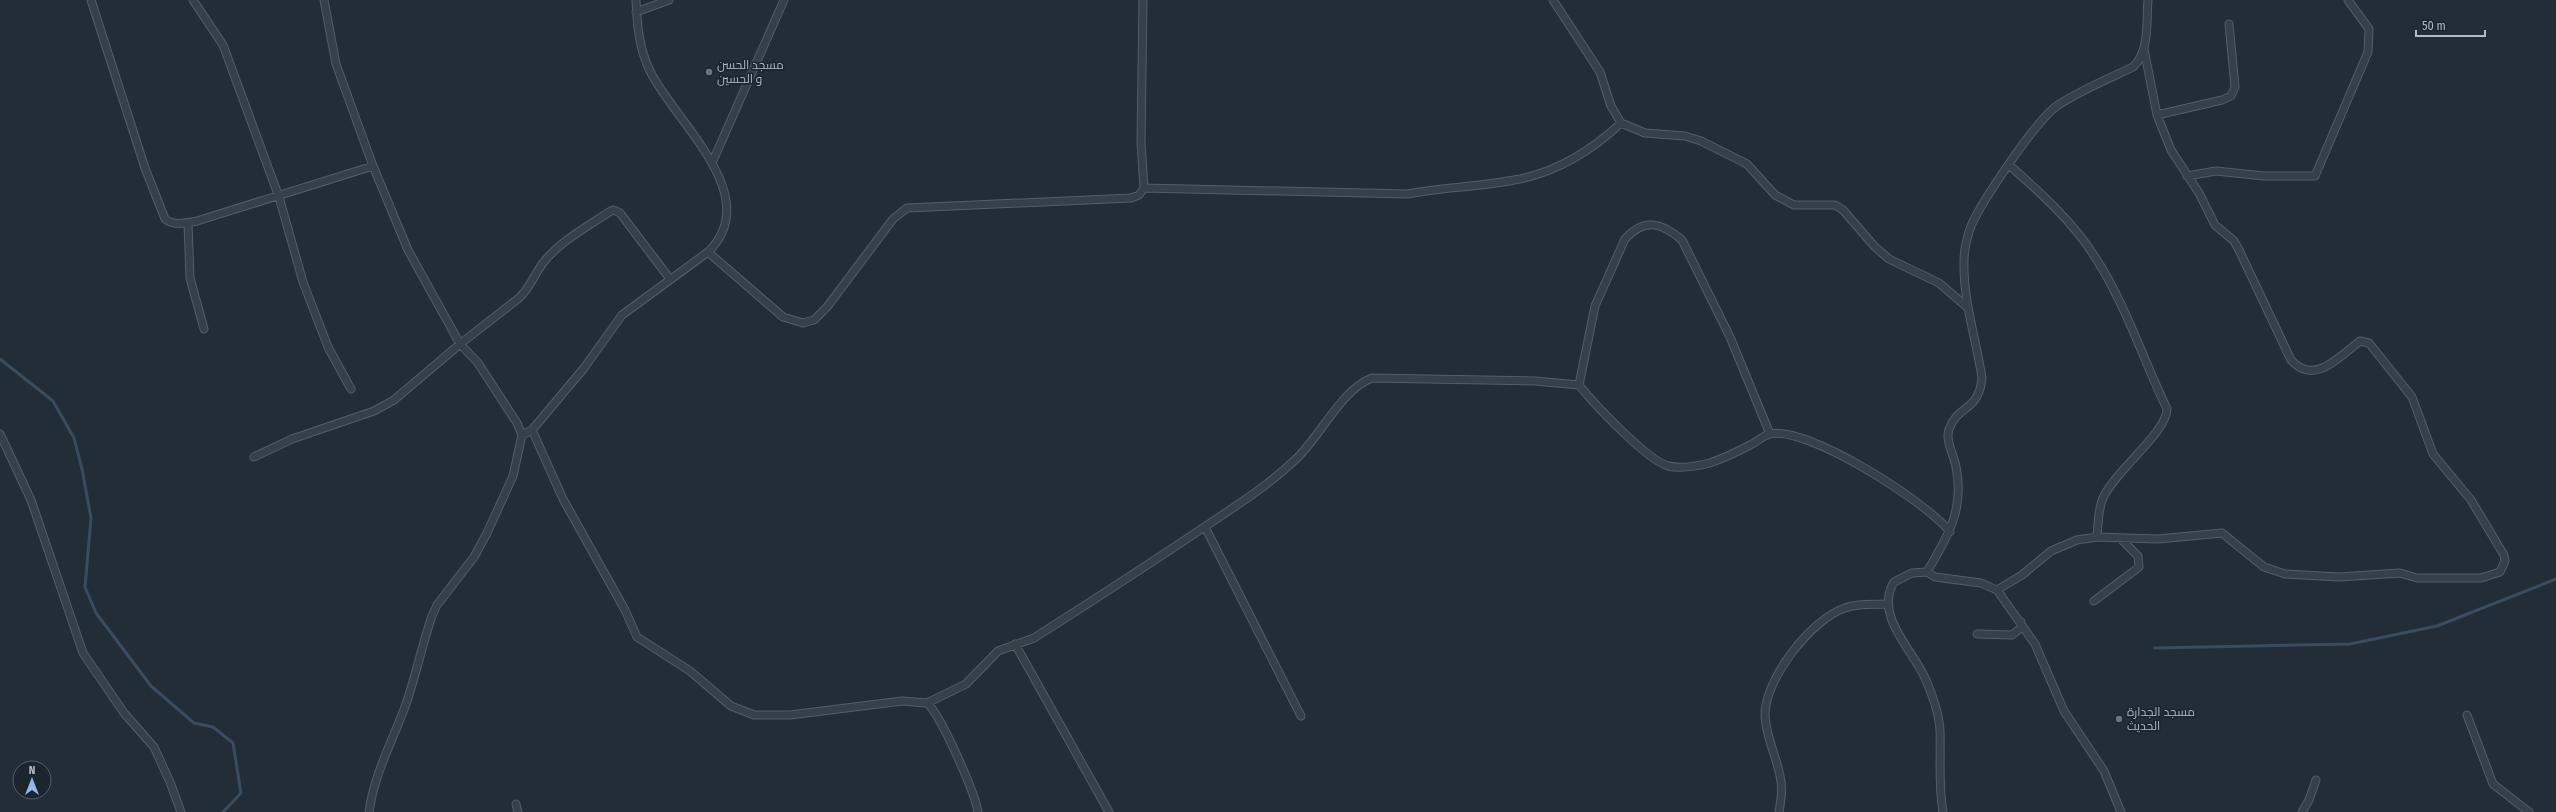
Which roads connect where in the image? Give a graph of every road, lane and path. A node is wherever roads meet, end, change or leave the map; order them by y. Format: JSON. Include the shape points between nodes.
{"nodes":[{"id":1,"x":91,"y":0,"type":"edge"},
{"id":2,"x":193,"y":0,"type":"edge"},
{"id":3,"x":324,"y":0,"type":"edge"},
{"id":4,"x":636,"y":0,"type":"edge"},
{"id":5,"x":669,"y":0,"type":"edge"},
{"id":6,"x":784,"y":0,"type":"edge"},
{"id":7,"x":1143,"y":0,"type":"edge"},
{"id":8,"x":1553,"y":0,"type":"edge"},
{"id":9,"x":2148,"y":0,"type":"edge"},
{"id":10,"x":2348,"y":0,"type":"edge"},
{"id":11,"x":636,"y":12,"type":"junction"},
{"id":12,"x":2228,"y":24,"type":"dead end"},
{"id":13,"x":2144,"y":49,"type":"junction"},
{"id":14,"x":2133,"y":67,"type":"junction"},
{"id":15,"x":2148,"y":72,"type":"junction"},
{"id":16,"x":2157,"y":114,"type":"junction"},
{"id":17,"x":1621,"y":123,"type":"junction"},
{"id":18,"x":712,"y":163,"type":"junction"},
{"id":19,"x":2009,"y":165,"type":"junction"},
{"id":20,"x":373,"y":166,"type":"junction"},
{"id":21,"x":2187,"y":176,"type":"junction"},
{"id":22,"x":1144,"y":188,"type":"junction"},
{"id":23,"x":279,"y":197,"type":"junction"},
{"id":24,"x":188,"y":223,"type":"junction"},
{"id":25,"x":708,"y":252,"type":"junction"},
{"id":26,"x":670,"y":279,"type":"junction"},
{"id":27,"x":1967,"y":307,"type":"junction"},
{"id":28,"x":204,"y":329,"type":"dead end"},
{"id":29,"x":460,"y":344,"type":"junction"},
{"id":30,"x":1579,"y":386,"type":"junction"},
{"id":31,"x":351,"y":389,"type":"dead end"},
{"id":32,"x":532,"y":430,"type":"junction"},
{"id":33,"x":0,"y":434,"type":"edge"},
{"id":34,"x":1770,"y":434,"type":"junction"},
{"id":35,"x":522,"y":435,"type":"junction"},
{"id":36,"x":254,"y":457,"type":"dead end"},
{"id":37,"x":1205,"y":526,"type":"junction"},
{"id":38,"x":1950,"y":532,"type":"junction"},
{"id":39,"x":2097,"y":537,"type":"junction"},
{"id":40,"x":2120,"y":538,"type":"junction"},
{"id":41,"x":1927,"y":572,"type":"junction"},
{"id":42,"x":1997,"y":590,"type":"junction"},
{"id":43,"x":2094,"y":601,"type":"dead end"},
{"id":44,"x":1888,"y":604,"type":"junction"},
{"id":45,"x":2021,"y":622,"type":"junction"},
{"id":46,"x":1977,"y":634,"type":"dead end"},
{"id":47,"x":1015,"y":644,"type":"junction"},
{"id":48,"x":927,"y":703,"type":"junction"},
{"id":49,"x":2468,"y":715,"type":"dead end"},
{"id":50,"x":1301,"y":716,"type":"dead end"},
{"id":51,"x":2316,"y":780,"type":"dead end"},
{"id":52,"x":516,"y":804,"type":"dead end"},
{"id":53,"x":180,"y":812,"type":"edge"},
{"id":54,"x":369,"y":812,"type":"edge"},
{"id":55,"x":518,"y":812,"type":"edge"},
{"id":56,"x":978,"y":812,"type":"edge"},
{"id":57,"x":1109,"y":812,"type":"edge"},
{"id":58,"x":1779,"y":812,"type":"edge"},
{"id":59,"x":1943,"y":812,"type":"edge"},
{"id":60,"x":2121,"y":812,"type":"edge"},
{"id":61,"x":2302,"y":812,"type":"edge"},
{"id":62,"x":2529,"y":812,"type":"edge"}],
"edges":[{"from":1,"to":24,"type":"street","via":[[145,168],[165,219],[173,223]]},
{"from":2,"to":23,"type":"street","via":[[223,45]]},
{"from":3,"to":20,"type":"street","via":[[336,64]]},
{"from":4,"to":11,"type":"street"},
{"from":5,"to":11,"type":"street"},
{"from":6,"to":18,"type":"street"},
{"from":7,"to":22,"type":"street","via":[[1141,142]]},
{"from":8,"to":17,"type":"street","via":[[1600,72],[1611,106]]},
{"from":9,"to":13,"type":"street"},
{"from":10,"to":21,"type":"street","via":[[2369,29],[2368,52],[2315,176],[2264,176],[2216,171]]},
{"from":11,"to":18,"type":"street","via":[[642,50],[650,72]]},
{"from":12,"to":16,"type":"street","via":[[2235,87],[2231,96]]},
{"from":13,"to":14,"type":"street"},
{"from":13,"to":15,"type":"street"},
{"from":14,"to":15,"type":"street"},
{"from":14,"to":19,"type":"street","via":[[2057,106],[2040,122]]},
{"from":15,"to":16,"type":"street"},
{"from":16,"to":21,"type":"street","via":[[2171,150]]},
{"from":17,"to":22,"type":"street","via":[[1605,138],[1559,167],[1508,181],[1438,188],[1408,194]]},
{"from":17,"to":27,"type":"street","via":[[1645,133],[1685,136],[1701,141],[1747,164],[1776,195],[1794,205],[1835,205],[1843,210],[1889,259],[1939,283]]},
{"from":18,"to":25,"type":"street","via":[[722,182],[726,223],[717,243]]},
{"from":19,"to":27,"type":"street","via":[[1981,208],[1968,236],[1964,261]]},
{"from":19,"to":39,"type":"street","via":[[2067,222],[2095,256],[2122,308],[2167,409],[2161,427],[2127,462],[2103,498]]},
{"from":20,"to":23,"type":"street"},
{"from":20,"to":29,"type":"street","via":[[408,250]]},
{"from":21,"to":40,"type":"street","via":[[2199,193],[2216,227],[2234,241],[2291,360],[2304,370],[2318,370],[2360,341],[2369,343],[2412,397],[2433,454],[2471,500],[2504,554],[2505,561],[2498,573],[2480,578],[2417,578],[2400,574],[2326,577],[2282,574],[2270,570],[2222,533],[2158,539]]},
{"from":22,"to":25,"type":"street","via":[[1139,195],[1131,198],[906,208],[893,219],[827,307],[814,320],[803,324],[783,317]]},
{"from":23,"to":24,"type":"street"},
{"from":23,"to":31,"type":"street","via":[[303,282],[328,347]]},
{"from":24,"to":28,"type":"street","via":[[190,278]]},
{"from":25,"to":26,"type":"street"},
{"from":26,"to":29,"type":"street","via":[[620,213],[614,210],[561,245],[544,262],[527,291]]},
{"from":26,"to":32,"type":"street","via":[[622,315],[584,368]]},
{"from":27,"to":38,"type":"street","via":[[1982,378],[1978,398],[1948,430],[1948,440],[1958,478],[1956,518]]},
{"from":29,"to":35,"type":"street","via":[[478,363]]},
{"from":29,"to":36,"type":"street","via":[[410,389],[374,411],[292,439]]},
{"from":30,"to":34,"type":"street","via":[[1612,422],[1650,455],[1668,466],[1710,463]]},
{"from":30,"to":34,"type":"street","via":[[1595,306],[1625,239],[1633,230],[1656,224],[1669,229],[1682,240],[1730,337]]},
{"from":30,"to":37,"type":"street","via":[[1535,381],[1404,378],[1372,378],[1361,382],[1297,458],[1251,495]]},
{"from":32,"to":35,"type":"street"},
{"from":32,"to":48,"type":"street","via":[[563,499],[625,610],[637,637],[690,671],[731,706],[754,715],[790,715],[902,701]]},
{"from":33,"to":53,"type":"street","via":[[31,500],[83,653],[124,713],[154,746]]},
{"from":34,"to":38,"type":"street","via":[[1787,433],[1865,467],[1928,510]]},
{"from":35,"to":54,"type":"street","via":[[513,476],[487,532],[474,557],[437,605],[432,616],[406,703],[376,781]]},
{"from":37,"to":47,"type":"street","via":[[1034,638]]},
{"from":37,"to":50,"type":"street"},
{"from":38,"to":41,"type":"street"},
{"from":39,"to":40,"type":"street"},
{"from":39,"to":42,"type":"street","via":[[2067,543]]},
{"from":40,"to":43,"type":"street","via":[[2138,556],[2139,567]]},
{"from":41,"to":42,"type":"street","via":[[1935,577],[1981,583]]},
{"from":41,"to":44,"type":"street","via":[[1912,573],[1894,582]]},
{"from":42,"to":45,"type":"street"},
{"from":44,"to":58,"type":"street","via":[[1846,607],[1828,616],[1793,652],[1772,685],[1766,703],[1765,717],[1780,776]]},
{"from":44,"to":59,"type":"street","via":[[1897,631],[1920,668],[1935,705],[1940,730],[1939,781]]},
{"from":45,"to":46,"type":"street","via":[[2021,628],[2012,635]]},
{"from":45,"to":60,"type":"street","via":[[2035,644],[2064,711],[2104,771]]},
{"from":47,"to":48,"type":"street","via":[[993,655],[982,670],[966,684]]},
{"from":47,"to":57,"type":"street"},
{"from":48,"to":56,"type":"street","via":[[935,712],[945,733]]},
{"from":49,"to":62,"type":"street","via":[[2493,784]]},
{"from":51,"to":61,"type":"street"},
{"from":52,"to":55,"type":"street"}]}
